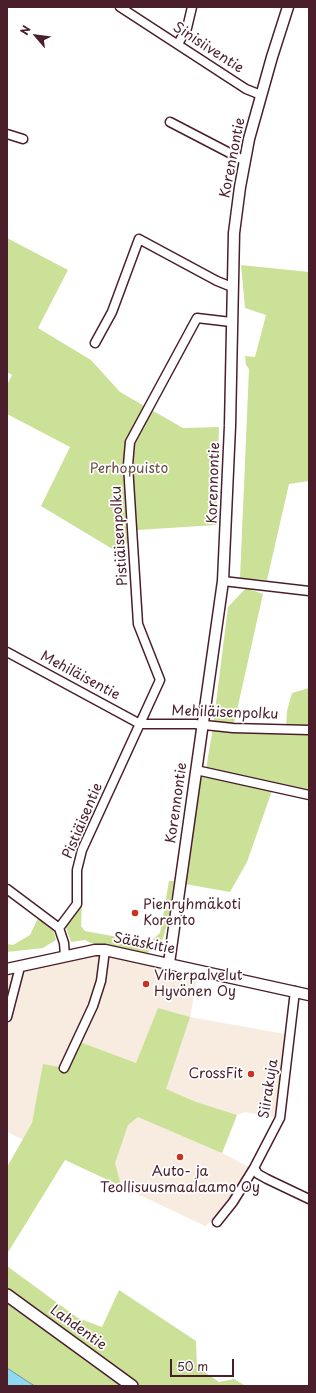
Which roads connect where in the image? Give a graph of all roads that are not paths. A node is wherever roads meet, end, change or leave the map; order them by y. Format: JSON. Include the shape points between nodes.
{"nodes":[{"id":1,"x":120,"y":7,"type":"edge"},
{"id":2,"x":192,"y":7,"type":"edge"},
{"id":3,"x":288,"y":7,"type":"edge"},
{"id":4,"x":178,"y":44,"type":"junction"},
{"id":5,"x":261,"y":95,"type":"junction"},
{"id":6,"x":170,"y":122,"type":"dead end"},
{"id":7,"x":7,"y":134,"type":"edge"},
{"id":8,"x":22,"y":139,"type":"dead end"},
{"id":9,"x":245,"y":161,"type":"junction"},
{"id":10,"x":232,"y":287,"type":"junction"},
{"id":11,"x":231,"y":322,"type":"junction"},
{"id":12,"x":95,"y":343,"type":"dead end"},
{"id":13,"x":223,"y":581,"type":"junction"},
{"id":14,"x":309,"y":591,"type":"edge"},
{"id":15,"x":7,"y":652,"type":"edge"},
{"id":16,"x":140,"y":724,"type":"junction"},
{"id":17,"x":202,"y":725,"type":"junction"},
{"id":18,"x":309,"y":730,"type":"edge"},
{"id":19,"x":196,"y":770,"type":"junction"},
{"id":20,"x":309,"y":795,"type":"edge"},
{"id":21,"x":7,"y":889,"type":"edge"},
{"id":22,"x":59,"y":928,"type":"junction"},
{"id":23,"x":105,"y":950,"type":"junction"},
{"id":24,"x":65,"y":956,"type":"junction"},
{"id":25,"x":169,"y":963,"type":"junction"},
{"id":26,"x":20,"y":967,"type":"junction"},
{"id":27,"x":7,"y":968,"type":"edge"},
{"id":28,"x":295,"y":991,"type":"junction"},
{"id":29,"x":309,"y":995,"type":"edge"},
{"id":30,"x":7,"y":1017,"type":"edge"},
{"id":31,"x":64,"y":1068,"type":"dead end"},
{"id":32,"x":254,"y":1168,"type":"junction"},
{"id":33,"x":309,"y":1199,"type":"edge"},
{"id":34,"x":217,"y":1222,"type":"dead end"},
{"id":35,"x":7,"y":1294,"type":"edge"},
{"id":36,"x":132,"y":1386,"type":"edge"}],
"edges":[{"from":1,"to":4,"type":"street","name":"Sinisiiventie"},
{"from":2,"to":4,"type":"street","via":[[187,28]]},
{"from":3,"to":5,"type":"street","name":"Korennontie"},
{"from":4,"to":5,"type":"street","name":"Sinisiiventie","via":[[246,89]]},
{"from":5,"to":9,"type":"street","name":"Korennontie"},
{"from":6,"to":9,"type":"street"},
{"from":7,"to":8,"type":"street"},
{"from":9,"to":10,"type":"street","name":"Korennontie","via":[[234,240]]},
{"from":10,"to":11,"type":"street","name":"Korennontie"},
{"from":10,"to":12,"type":"street","via":[[139,239],[112,312]]},
{"from":11,"to":13,"type":"street","name":"Korennontie","via":[[230,434]]},
{"from":11,"to":16,"type":"street","name":"Pistiäisenpolku","via":[[196,318],[130,442],[128,465],[138,624],[160,680]]},
{"from":13,"to":14,"type":"street"},
{"from":13,"to":17,"type":"street","name":"Korennontie"},
{"from":15,"to":16,"type":"street","name":"Mehiläisentie"},
{"from":16,"to":17,"type":"street","name":"Mehiläisenpolku"},
{"from":16,"to":22,"type":"street","name":"Pistiäisentie","via":[[82,850],[77,870],[77,904]]},
{"from":17,"to":18,"type":"street","name":"Mehiläisenpolku"},
{"from":17,"to":19,"type":"street","name":"Korennontie"},
{"from":19,"to":20,"type":"street"},
{"from":19,"to":25,"type":"street","name":"Korennontie"},
{"from":21,"to":22,"type":"street"},
{"from":22,"to":24,"type":"street"},
{"from":23,"to":24,"type":"street","name":"Sääskitie"},
{"from":23,"to":25,"type":"street","name":"Sääskitie"},
{"from":23,"to":31,"type":"street","via":[[101,981],[93,1006]]},
{"from":24,"to":26,"type":"street","name":"Sääskitie"},
{"from":25,"to":28,"type":"street","name":"Sääskitie"},
{"from":26,"to":27,"type":"street","name":"Sääskitie"},
{"from":26,"to":30,"type":"street"},
{"from":28,"to":29,"type":"street","name":"Sääskitie"},
{"from":28,"to":32,"type":"street","name":"Siirakuja","via":[[280,1118]]},
{"from":32,"to":33,"type":"street","via":[[263,1177]]},
{"from":32,"to":34,"type":"street","name":"Siirakuja"},
{"from":35,"to":36,"type":"main road","name":"Lahdentie"}]}
